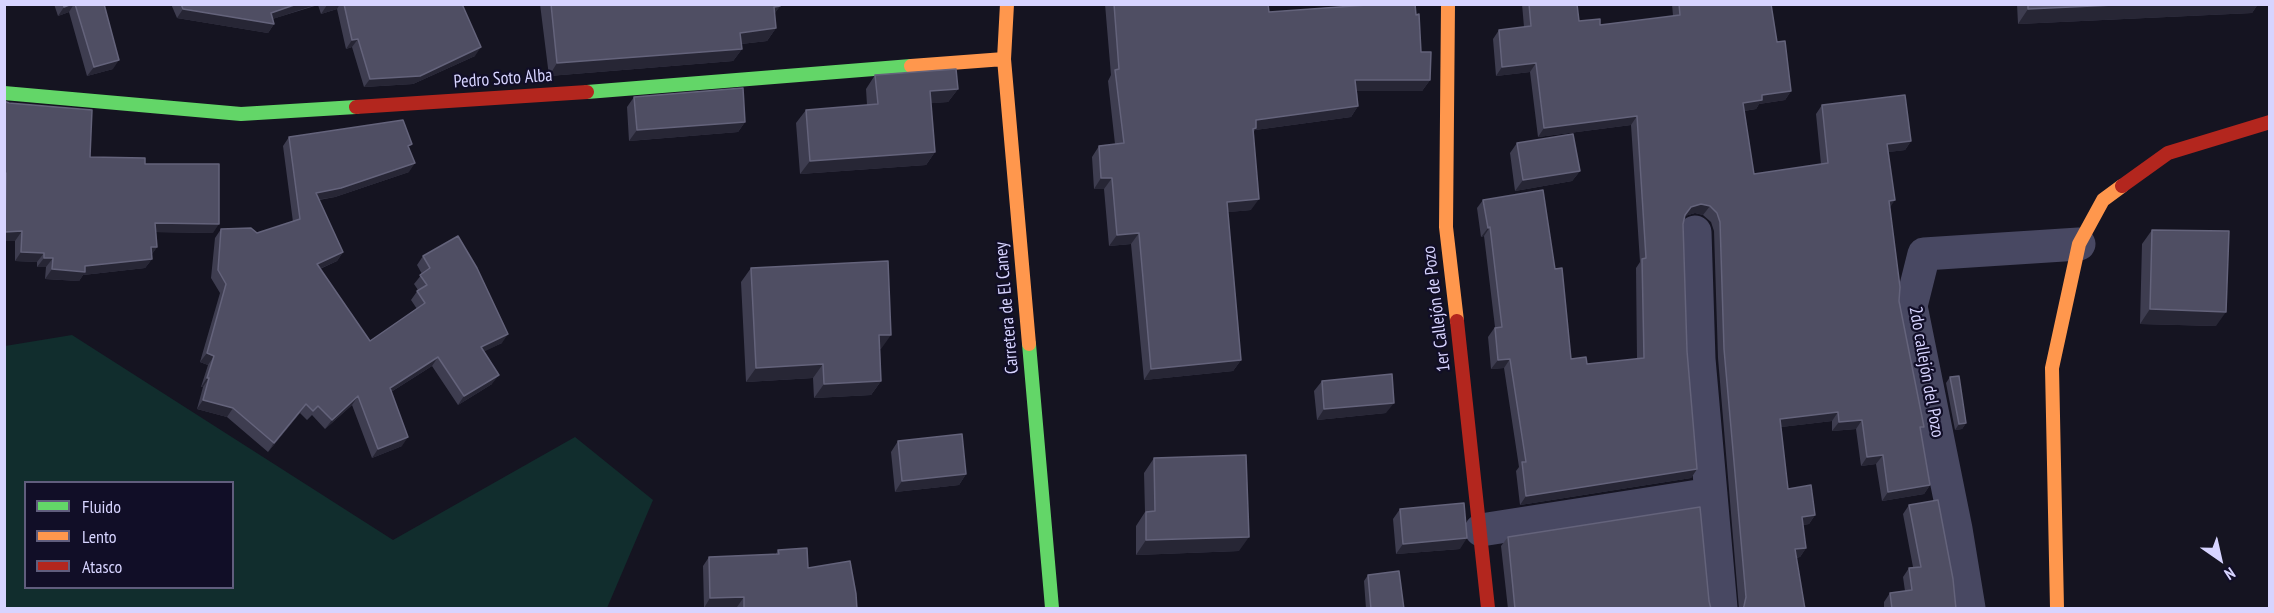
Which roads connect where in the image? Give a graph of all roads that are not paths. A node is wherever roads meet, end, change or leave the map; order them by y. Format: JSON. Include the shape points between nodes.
{"nodes":[{"id":1,"x":1007,"y":4,"type":"edge"},
{"id":2,"x":1448,"y":4,"type":"edge"},
{"id":3,"x":1004,"y":59,"type":"junction"},
{"id":4,"x":4,"y":93,"type":"edge"},
{"id":5,"x":2270,"y":122,"type":"edge"},
{"id":6,"x":1695,"y":232,"type":"dead end"},
{"id":7,"x":2079,"y":244,"type":"junction"},
{"id":8,"x":1711,"y":494,"type":"junction"},
{"id":9,"x":1481,"y":530,"type":"junction"},
{"id":10,"x":1052,"y":609,"type":"edge"},
{"id":11,"x":1488,"y":609,"type":"edge"},
{"id":12,"x":1721,"y":609,"type":"edge"},
{"id":13,"x":1969,"y":609,"type":"edge"},
{"id":14,"x":2057,"y":609,"type":"edge"}],
"edges":[{"from":1,"to":3,"type":"street","name":"Carretera de El Caney"},
{"from":2,"to":9,"type":"street","name":"1er Callejón de Pozo","via":[[1446,227]]},
{"from":3,"to":4,"type":"street","name":"Pedro Soto Alba","via":[[241,114]]},
{"from":3,"to":10,"type":"street","name":"Carretera de El Caney"},
{"from":5,"to":7,"type":"street","via":[[2168,153],[2103,200]]},
{"from":6,"to":8,"type":"street","via":[[1699,359]]},
{"from":7,"to":13,"type":"street","name":"2do callejón del Pozo","via":[[1924,254],[1911,306]]},
{"from":7,"to":14,"type":"street","via":[[2052,368]]},
{"from":8,"to":9,"type":"street"},
{"from":8,"to":12,"type":"street"},
{"from":9,"to":11,"type":"street","name":"1er Callejón de Pozo"}]}
